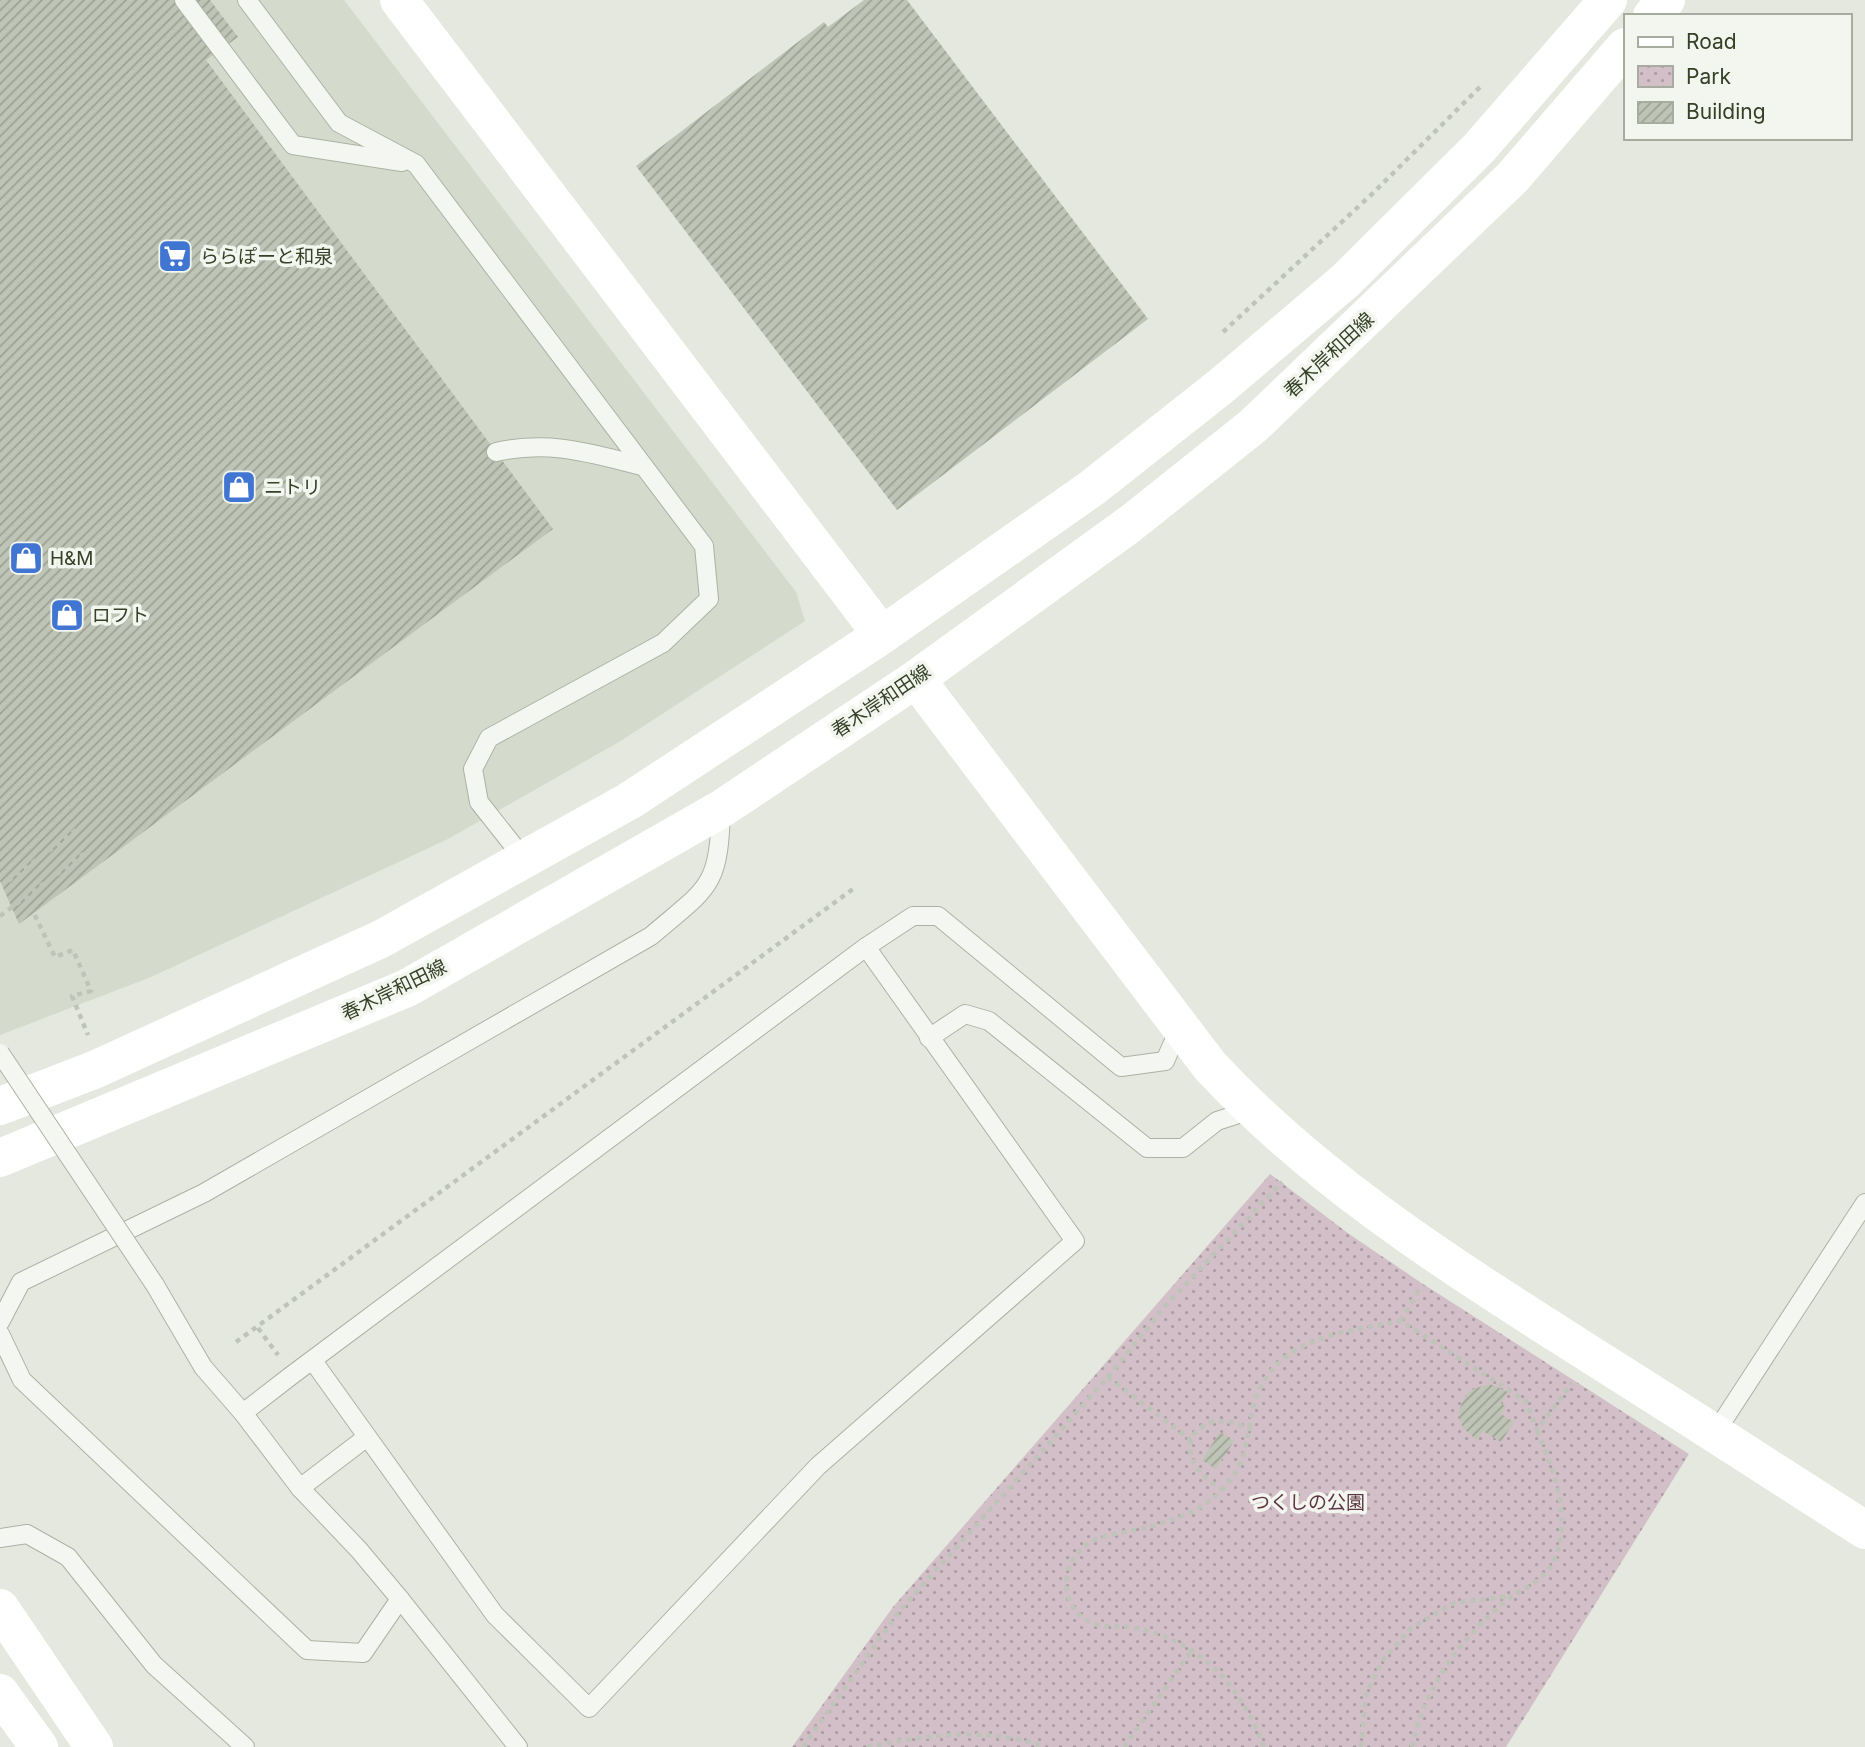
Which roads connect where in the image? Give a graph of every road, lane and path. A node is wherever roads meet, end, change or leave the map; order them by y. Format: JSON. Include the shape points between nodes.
{"nodes":[{"id":1,"x":184,"y":0,"type":"edge"},
{"id":2,"x":247,"y":0,"type":"edge"},
{"id":3,"x":399,"y":0,"type":"edge"},
{"id":4,"x":1608,"y":0,"type":"edge"},
{"id":5,"x":1665,"y":0,"type":"edge"},
{"id":6,"x":1654,"y":14,"type":"edge"},
{"id":7,"x":1624,"y":48,"type":"edge"},
{"id":8,"x":1483,"y":83,"type":"dead end"},
{"id":9,"x":416,"y":164,"type":"junction"},
{"id":10,"x":1223,"y":332,"type":"dead end"},
{"id":11,"x":496,"y":452,"type":"dead end"},
{"id":12,"x":642,"y":466,"type":"junction"},
{"id":13,"x":882,"y":635,"type":"junction"},
{"id":14,"x":916,"y":679,"type":"junction"},
{"id":15,"x":721,"y":809,"type":"junction"},
{"id":16,"x":83,"y":825,"type":"dead end"},
{"id":17,"x":85,"y":853,"type":"dead end"},
{"id":18,"x":523,"y":859,"type":"junction"},
{"id":19,"x":8,"y":881,"type":"dead end"},
{"id":20,"x":853,"y":889,"type":"dead end"},
{"id":21,"x":26,"y":897,"type":"junction"},
{"id":22,"x":0,"y":916,"type":"edge"},
{"id":23,"x":866,"y":947,"type":"junction"},
{"id":24,"x":1181,"y":1026,"type":"junction"},
{"id":25,"x":88,"y":1036,"type":"dead end"},
{"id":26,"x":929,"y":1038,"type":"junction"},
{"id":27,"x":0,"y":1053,"type":"edge"},
{"id":28,"x":0,"y":1106,"type":"edge"},
{"id":29,"x":1251,"y":1110,"type":"junction"},
{"id":30,"x":1302,"y":1156,"type":"junction"},
{"id":31,"x":0,"y":1158,"type":"edge"},
{"id":32,"x":1865,"y":1203,"type":"edge"},
{"id":33,"x":0,"y":1322,"type":"edge"},
{"id":34,"x":0,"y":1334,"type":"edge"},
{"id":35,"x":236,"y":1342,"type":"dead end"},
{"id":36,"x":313,"y":1361,"type":"junction"},
{"id":37,"x":1578,"y":1375,"type":"dead end"},
{"id":38,"x":1108,"y":1377,"type":"junction"},
{"id":39,"x":243,"y":1413,"type":"junction"},
{"id":40,"x":1251,"y":1430,"type":"junction"},
{"id":41,"x":1537,"y":1430,"type":"junction"},
{"id":42,"x":1715,"y":1433,"type":"junction"},
{"id":43,"x":367,"y":1437,"type":"junction"},
{"id":44,"x":1191,"y":1440,"type":"junction"},
{"id":45,"x":300,"y":1488,"type":"junction"},
{"id":46,"x":1224,"y":1490,"type":"junction"},
{"id":47,"x":1865,"y":1530,"type":"edge"},
{"id":48,"x":0,"y":1538,"type":"edge"},
{"id":49,"x":1512,"y":1596,"type":"junction"},
{"id":50,"x":400,"y":1600,"type":"junction"},
{"id":51,"x":0,"y":1608,"type":"edge"},
{"id":52,"x":1192,"y":1650,"type":"junction"},
{"id":53,"x":0,"y":1693,"type":"edge"},
{"id":54,"x":39,"y":1747,"type":"edge"},
{"id":55,"x":94,"y":1747,"type":"edge"},
{"id":56,"x":245,"y":1747,"type":"edge"},
{"id":57,"x":518,"y":1747,"type":"edge"},
{"id":58,"x":803,"y":1747,"type":"edge"},
{"id":59,"x":867,"y":1747,"type":"edge"},
{"id":60,"x":1045,"y":1747,"type":"edge"},
{"id":61,"x":1124,"y":1747,"type":"edge"},
{"id":62,"x":1264,"y":1747,"type":"edge"},
{"id":63,"x":1361,"y":1747,"type":"edge"},
{"id":64,"x":1412,"y":1747,"type":"edge"}],
"edges":[{"from":1,"to":9,"type":"lane","via":[[293,145]]},
{"from":2,"to":9,"type":"lane","via":[[339,123]]},
{"from":3,"to":13,"type":"main road"},
{"from":4,"to":13,"type":"main road","via":[[1479,148],[1345,281],[1092,488]]},
{"from":5,"to":6,"type":"main road"},
{"from":7,"to":14,"type":"main road","name":"春木岸和田線","via":[[1512,178],[1253,426],[1130,524]]},
{"from":8,"to":10,"type":"path"},
{"from":9,"to":12,"type":"lane"},
{"from":11,"to":12,"type":"lane","via":[[526,446],[562,447]]},
{"from":12,"to":18,"type":"lane","via":[[704,546],[709,599],[663,643],[489,738],[473,769],[479,802]]},
{"from":13,"to":18,"type":"main road","via":[[629,801]]},
{"from":14,"to":15,"type":"main road","name":"春木岸和田線"},
{"from":14,"to":24,"type":"main road"},
{"from":15,"to":31,"type":"main road","name":"春木岸和田線","via":[[407,988]]},
{"from":15,"to":33,"type":"lane","via":[[718,861],[707,888],[651,936],[204,1193],[21,1282]]},
{"from":16,"to":19,"type":"path"},
{"from":17,"to":21,"type":"path"},
{"from":18,"to":28,"type":"main road","via":[[381,939],[94,1070]]},
{"from":20,"to":35,"type":"path"},
{"from":21,"to":22,"type":"path"},
{"from":21,"to":25,"type":"path","via":[[55,957],[73,950],[91,991],[72,996]]},
{"from":23,"to":24,"type":"lane","via":[[913,916],[938,916],[1121,1066],[1165,1060]]},
{"from":23,"to":26,"type":"lane"},
{"from":23,"to":36,"type":"lane"},
{"from":24,"to":29,"type":"main road"},
{"from":26,"to":29,"type":"lane","via":[[965,1014],[989,1021],[1147,1147],[1183,1148],[1217,1121]]},
{"from":26,"to":43,"type":"lane","via":[[1075,1241],[818,1465],[589,1708],[495,1615]]},
{"from":27,"to":39,"type":"lane","bridge":true,"via":[[155,1285],[204,1367]]},
{"from":29,"to":30,"type":"main road"},
{"from":30,"to":38,"type":"path","via":[[1167,1304]]},
{"from":30,"to":42,"type":"main road","via":[[1441,1259]]},
{"from":32,"to":42,"type":"lane"},
{"from":34,"to":50,"type":"lane","via":[[22,1380],[307,1650],[363,1653]]},
{"from":36,"to":39,"type":"lane"},
{"from":36,"to":43,"type":"lane"},
{"from":37,"to":41,"type":"path"},
{"from":38,"to":44,"type":"path"},
{"from":38,"to":58,"type":"path","via":[[898,1612]]},
{"from":39,"to":45,"type":"lane"},
{"from":40,"to":41,"type":"path","via":[[1253,1409],[1265,1378],[1293,1351],[1329,1334],[1401,1321],[1526,1401]]},
{"from":40,"to":44,"type":"path","via":[[1229,1420],[1214,1421]]},
{"from":40,"to":46,"type":"path","via":[[1236,1473]]},
{"from":41,"to":49,"type":"path","via":[[1554,1470],[1561,1508],[1559,1534],[1554,1560],[1539,1581]]},
{"from":42,"to":47,"type":"main road"},
{"from":43,"to":45,"type":"lane"},
{"from":44,"to":46,"type":"path","via":[[1188,1451],[1193,1466],[1202,1478]]},
{"from":45,"to":50,"type":"lane"},
{"from":46,"to":52,"type":"path","via":[[1199,1509],[1153,1526],[1106,1536],[1083,1548],[1070,1564],[1065,1581],[1071,1606],[1088,1621],[1133,1627],[1178,1640]]},
{"from":48,"to":56,"type":"lane","via":[[27,1534],[68,1557],[154,1665]]},
{"from":49,"to":63,"type":"path","via":[[1454,1603],[1412,1628],[1382,1661],[1366,1695]]},
{"from":49,"to":64,"type":"path","via":[[1468,1636],[1435,1682],[1417,1722]]},
{"from":50,"to":57,"type":"lane"},
{"from":51,"to":55,"type":"main road"},
{"from":52,"to":61,"type":"path"},
{"from":52,"to":62,"type":"path","via":[[1229,1680],[1255,1721]]},
{"from":53,"to":54,"type":"main road"},
{"from":59,"to":60,"type":"path","via":[[942,1733],[1021,1739]]}]}
